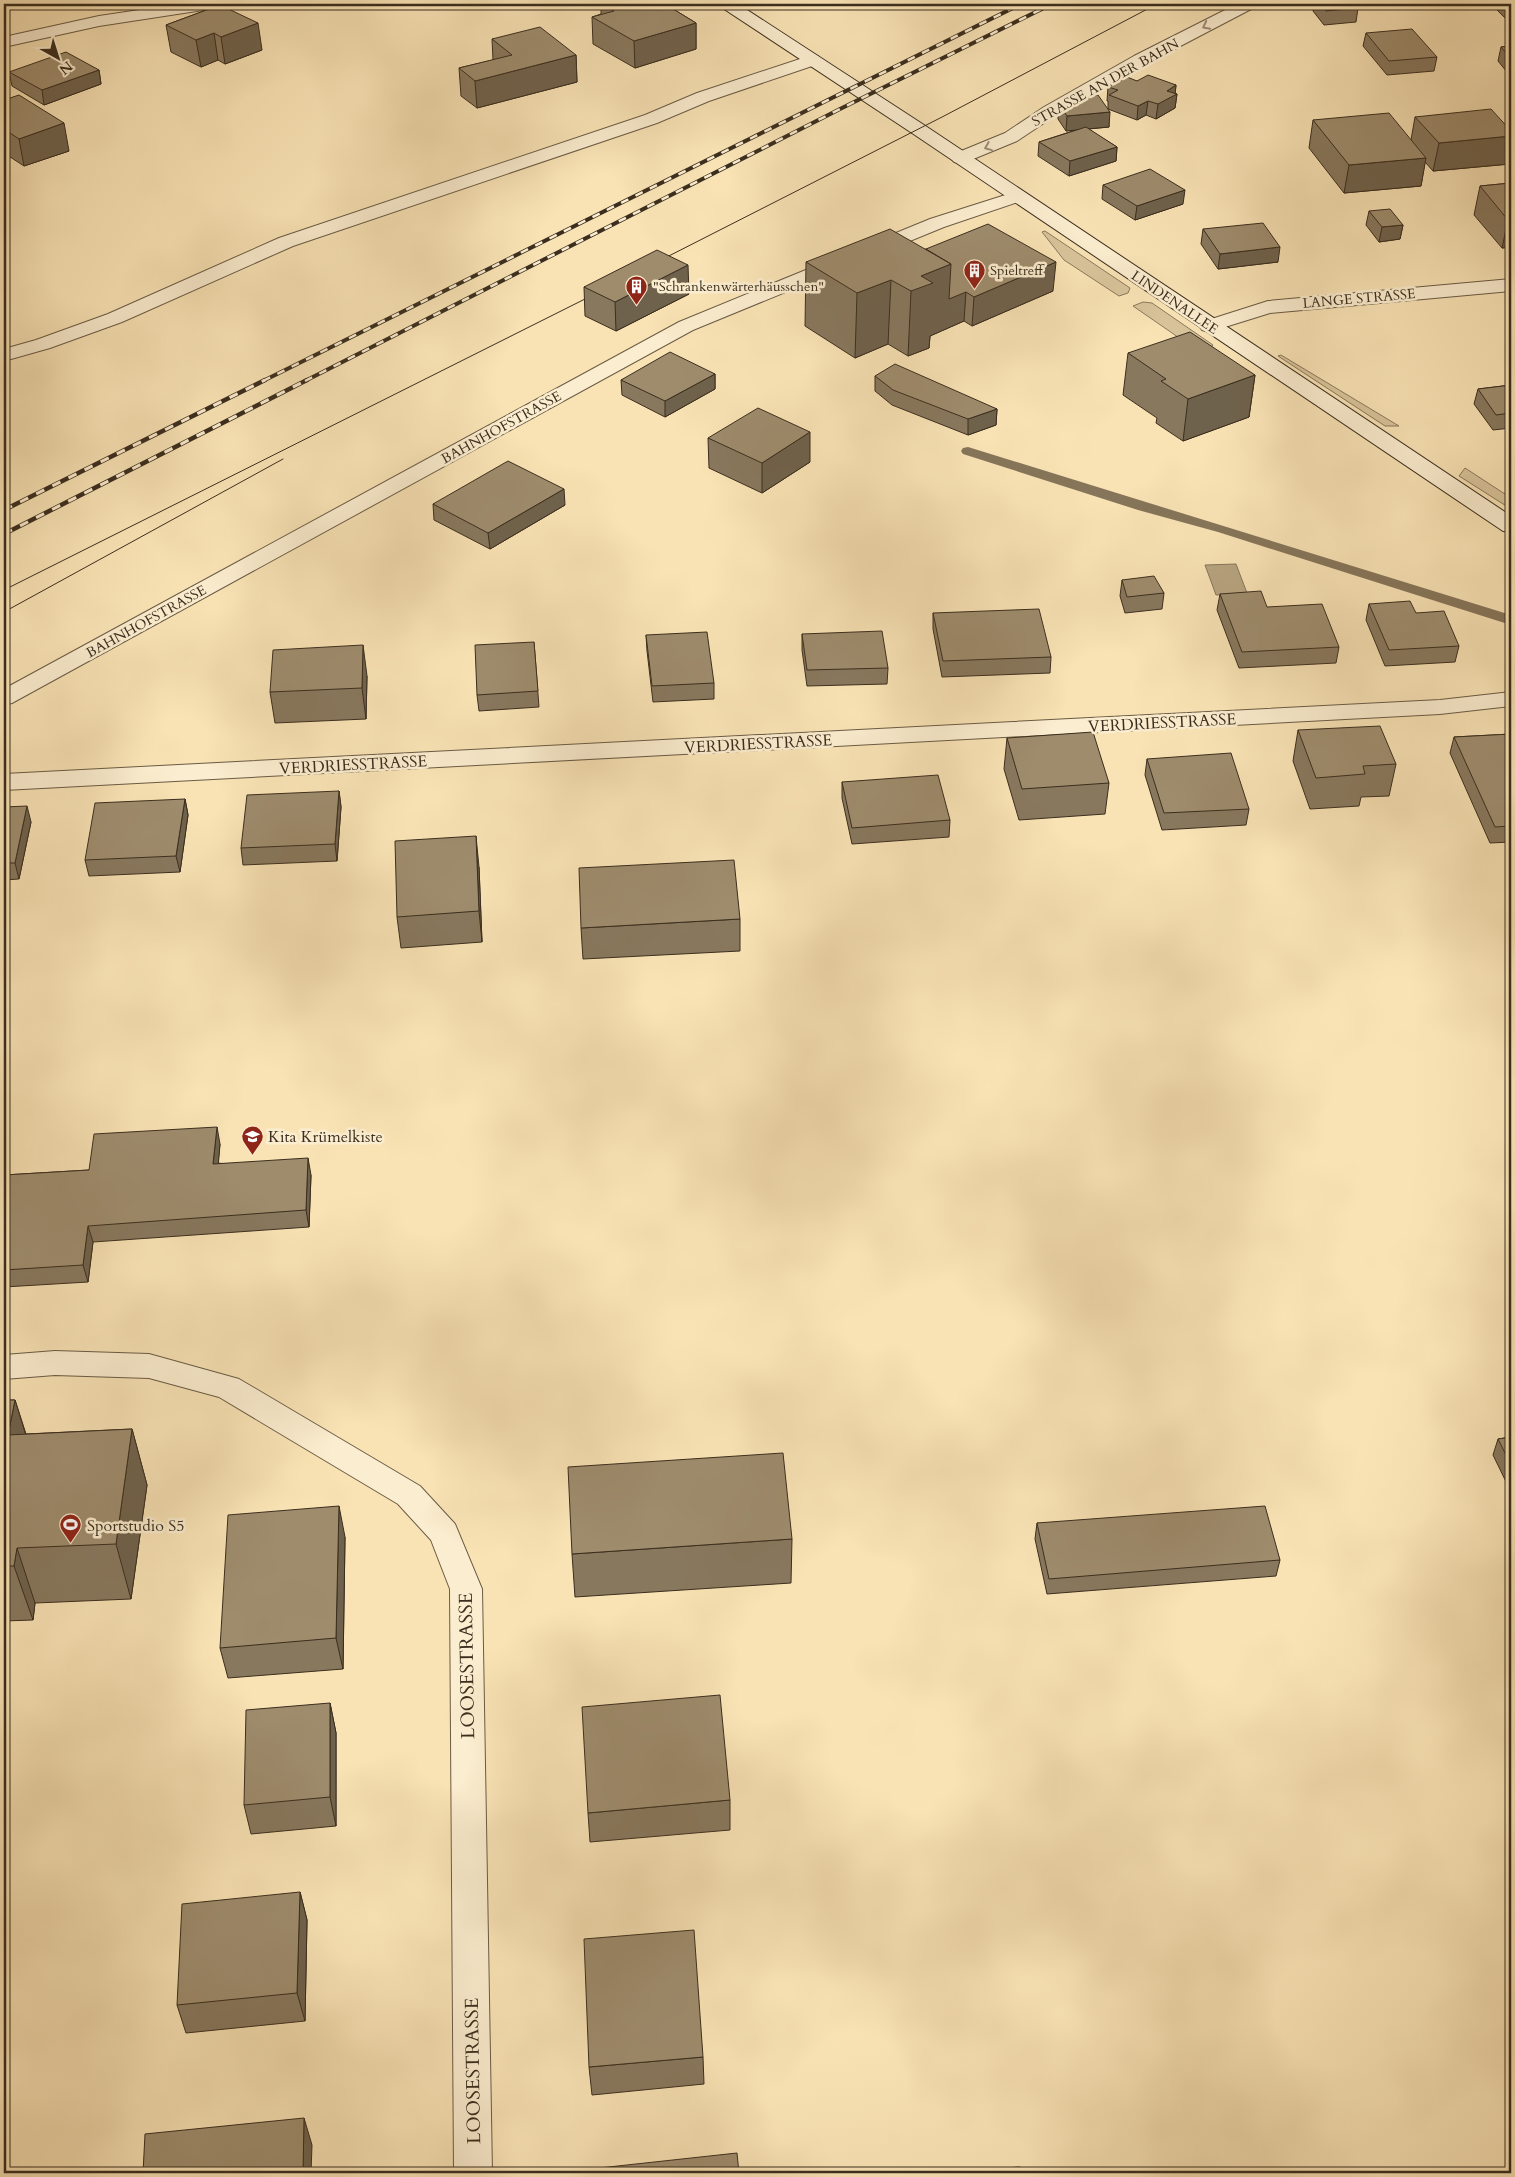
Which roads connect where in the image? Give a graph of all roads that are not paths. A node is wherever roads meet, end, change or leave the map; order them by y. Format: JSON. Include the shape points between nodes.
{"nodes":[{"id":1,"x":210,"y":4,"type":"edge"},
{"id":2,"x":727,"y":4,"type":"edge"},
{"id":3,"x":1249,"y":4,"type":"edge"},
{"id":4,"x":4,"y":42,"type":"edge"},
{"id":5,"x":809,"y":52,"type":"junction"},
{"id":6,"x":960,"y":158,"type":"junction"},
{"id":7,"x":1018,"y":196,"type":"junction"},
{"id":8,"x":1511,"y":285,"type":"edge"},
{"id":9,"x":1210,"y":326,"type":"junction"},
{"id":10,"x":4,"y":356,"type":"edge"},
{"id":11,"x":1511,"y":526,"type":"edge"},
{"id":12,"x":4,"y":698,"type":"edge"},
{"id":13,"x":1511,"y":699,"type":"edge"},
{"id":14,"x":4,"y":782,"type":"edge"},
{"id":15,"x":4,"y":1367,"type":"edge"},
{"id":16,"x":473,"y":2173,"type":"edge"}],
"edges":[{"from":1,"to":4,"type":"street","via":[[99,21]]},
{"from":2,"to":5,"type":"street","name":"LINDENALLEE"},
{"from":3,"to":6,"type":"street","name":"STRASSE AN DER BAHN","one_way":true,"via":[[1066,102],[1011,137]]},
{"from":5,"to":6,"type":"street","name":"LINDENALLEE","via":[[839,78]]},
{"from":5,"to":10,"type":"street","via":[[650,119],[286,242],[115,318]]},
{"from":6,"to":7,"type":"street","name":"LINDENALLEE"},
{"from":7,"to":9,"type":"street","name":"LINDENALLEE"},
{"from":7,"to":12,"type":"street","name":"BAHNHOFSTRASSE","via":[[937,223],[686,326]]},
{"from":8,"to":9,"type":"street","name":"LANGE STRASSE","via":[[1268,307]]},
{"from":9,"to":11,"type":"street","name":"LINDENALLEE"},
{"from":13,"to":14,"type":"street","name":"VERDRIESSTRASSE","via":[[1440,707]]},
{"from":15,"to":16,"type":"street","name":"LOOSESTRASSE","via":[[55,1363],[149,1366],[228,1388],[408,1495],[444,1533],[466,1590]]}]}
